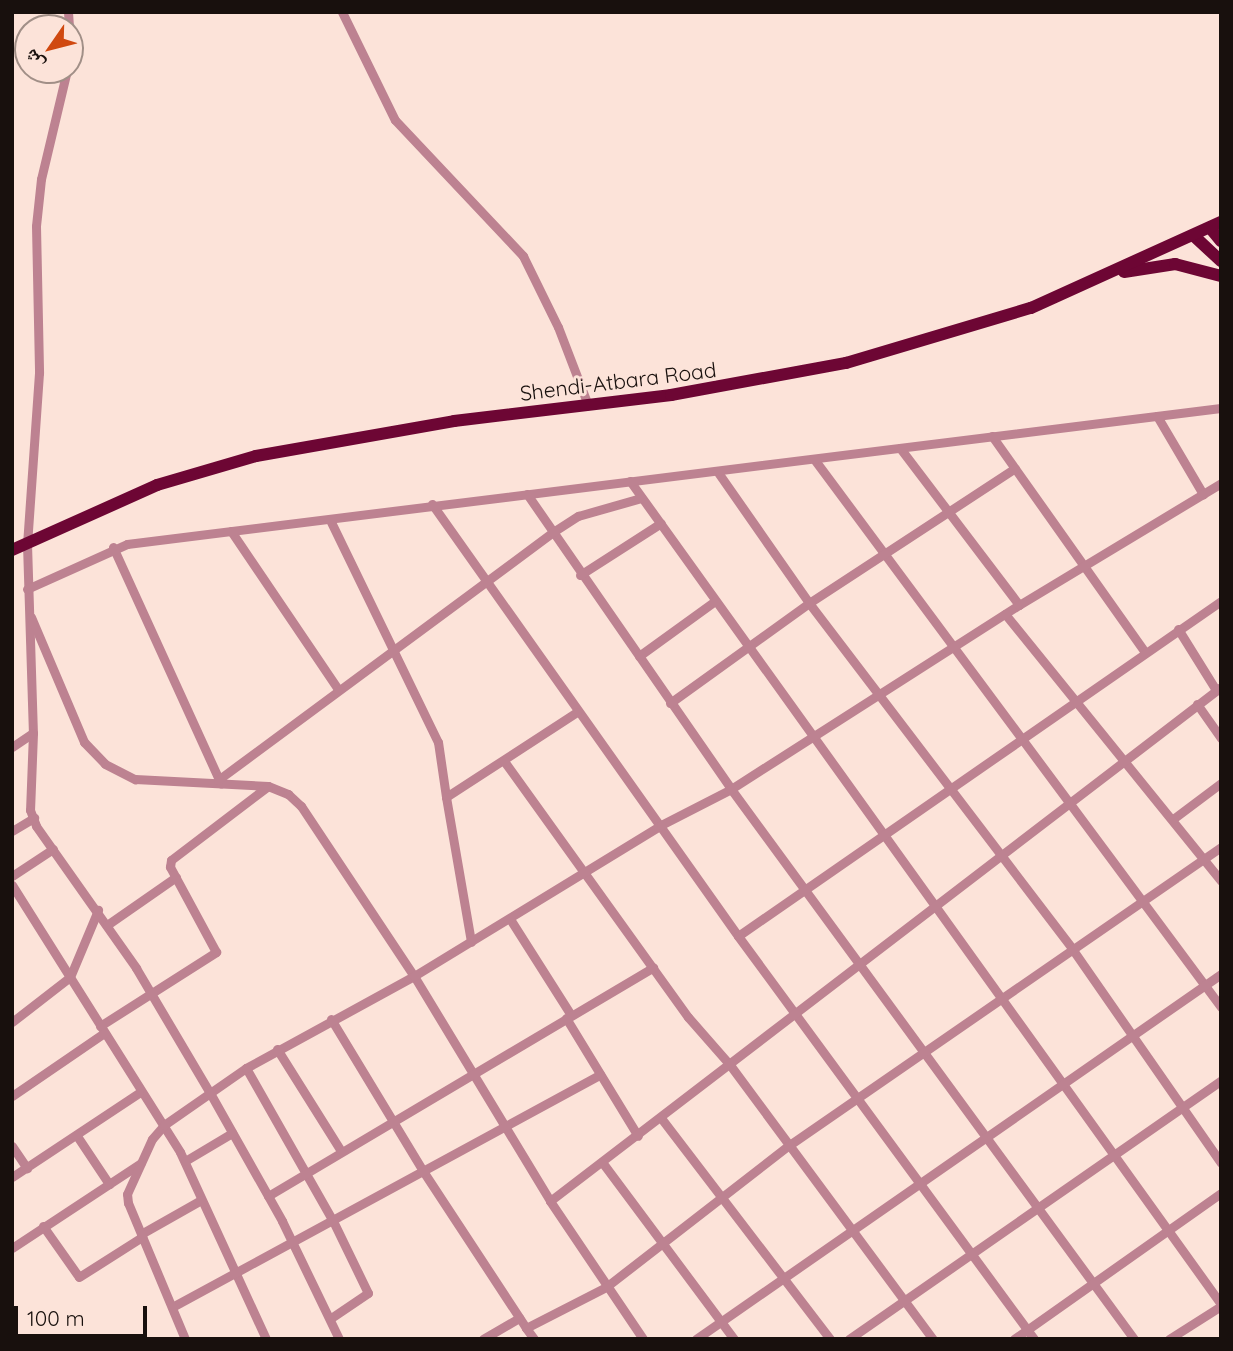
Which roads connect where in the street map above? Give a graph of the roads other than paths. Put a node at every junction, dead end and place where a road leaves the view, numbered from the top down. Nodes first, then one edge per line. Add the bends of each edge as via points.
1 (343, 13) edge
2 (64, 84) edge
3 (1215, 225) edge
4 (1194, 236) junction
5 (1221, 241) edge
6 (1221, 261) edge
7 (1106, 275) junction
8 (1221, 276) edge
9 (588, 405) junction
10 (1221, 408) edge
11 (1157, 416) junction
12 (992, 436) junction
13 (900, 448) junction
14 (814, 458) junction
15 (1015, 468) junction
16 (717, 471) junction
17 (630, 481) junction
18 (1221, 483) edge
19 (527, 494) junction
20 (1203, 494) junction
21 (641, 498) junction
22 (432, 504) junction
23 (947, 512) junction
24 (331, 522) junction
25 (661, 523) junction
26 (231, 531) junction
27 (553, 532) junction
28 (27, 544) junction
29 (113, 547) junction
30 (12, 550) edge
31 (883, 555) junction
32 (1083, 566) junction
33 (580, 575) junction
34 (486, 583) junction
35 (27, 589) junction
36 (715, 601) junction
37 (1221, 601) edge
38 (809, 603) junction
39 (1019, 605) junction
40 (28, 608) junction
41 (1005, 614) junction
42 (1178, 629) junction
43 (748, 647) junction
44 (952, 650) junction
45 (1145, 652) junction
46 (393, 654) junction
47 (639, 656) junction
48 (1219, 688) edge
49 (338, 689) junction
50 (879, 697) junction
51 (1076, 697) junction
52 (670, 703) junction
53 (1197, 704) junction
54 (577, 712) junction
55 (33, 733) junction
56 (812, 738) junction
57 (1019, 738) junction
58 (1221, 738) edge
59 (12, 747) edge
60 (1125, 760) junction
61 (504, 761) junction
62 (220, 782) junction
63 (1221, 783) edge
64 (268, 786) junction
65 (951, 786) junction
66 (731, 789) junction
67 (446, 797) junction
68 (1068, 805) junction
69 (34, 818) junction
70 (1173, 819) junction
71 (661, 825) junction
72 (12, 831) edge
73 (883, 834) junction
74 (1221, 846) edge
75 (53, 849) junction
76 (1002, 856) junction
77 (1202, 859) junction
78 (585, 873) junction
79 (12, 876) edge
80 (176, 877) junction
81 (1221, 881) edge
82 (12, 885) edge
83 (805, 889) junction
84 (1140, 902) junction
85 (935, 907) junction
86 (97, 911) junction
87 (510, 919) junction
88 (107, 925) junction
89 (738, 936) junction
90 (471, 942) junction
91 (1073, 950) junction
92 (860, 964) junction
93 (653, 967) junction
94 (1221, 974) edge
95 (414, 976) junction
96 (70, 977) junction
97 (1204, 986) junction
98 (152, 994) junction
99 (1001, 1000) junction
100 (1221, 1007) edge
101 (796, 1013) junction
102 (568, 1017) junction
103 (331, 1019) junction
104 (12, 1022) edge
105 (102, 1030) junction
106 (1132, 1039) junction
107 (277, 1049) junction
108 (927, 1051) junction
109 (730, 1065) junction
110 (246, 1068) junction
111 (600, 1074) junction
112 (474, 1076) junction
113 (1221, 1080) edge
114 (1063, 1088) junction
115 (139, 1093) junction
116 (210, 1093) junction
117 (12, 1096) edge
118 (857, 1100) junction
119 (1181, 1108) junction
120 (661, 1118) junction
121 (393, 1122) junction
122 (164, 1125) junction
123 (502, 1127) junction
124 (232, 1133) junction
125 (76, 1136) junction
126 (638, 1136) junction
127 (989, 1139) junction
128 (12, 1146) edge
129 (788, 1146) junction
130 (341, 1152) junction
131 (1112, 1158) junction
132 (185, 1161) junction
133 (142, 1162) junction
134 (602, 1162) junction
135 (1221, 1163) edge
136 (27, 1168) junction
137 (423, 1171) junction
138 (304, 1174) junction
139 (12, 1177) edge
140 (109, 1184) junction
141 (920, 1185) junction
142 (1221, 1193) edge
143 (268, 1196) junction
144 (721, 1196) junction
145 (201, 1200) junction
146 (550, 1201) junction
147 (1040, 1208) junction
148 (333, 1222) junction
149 (43, 1226) junction
150 (852, 1232) junction
151 (1165, 1232) junction
152 (141, 1235) junction
153 (662, 1242) junction
154 (293, 1243) junction
155 (12, 1248) edge
156 (972, 1257) junction
157 (237, 1275) junction
158 (783, 1279) junction
159 (1093, 1282) junction
160 (606, 1287) junction
161 (905, 1302) junction
162 (1221, 1305) edge
163 (174, 1306) junction
164 (331, 1318) junction
165 (519, 1318) junction
166 (720, 1320) junction
167 (526, 1328) junction
168 (1027, 1329) junction
169 (185, 1339) edge
170 (266, 1339) edge
171 (339, 1339) edge
172 (483, 1339) edge
173 (534, 1339) edge
174 (643, 1339) edge
175 (696, 1339) edge
176 (734, 1339) edge
177 (830, 1339) edge
178 (849, 1339) edge
179 (933, 1339) edge
180 (1014, 1339) edge
181 (1034, 1339) edge
182 (1135, 1339) edge
183 (1169, 1339) edge

1 - 9 street via 395,120 523,256 558,327
2 - 28 street via 41,179 36,226 39,373
3 - 4 highway, Shendi-Atbara Road
3 - 5 highway
4 - 6 highway
4 - 7 highway, Shendi-Atbara Road
7 - 8 highway via 1175,264
7 - 9 highway, Shendi-Atbara Road via 1031,308 846,363 786,377
9 - 28 highway, Shendi-Atbara Road via 442,423 256,456 157,485
10 - 11 street
11 - 12 street
11 - 20 street
12 - 13 street
12 - 15 street
13 - 14 street
13 - 23 street
14 - 16 street
14 - 31 street
15 - 23 street
15 - 32 street
16 - 17 street
16 - 38 street
17 - 19 street
17 - 21 street
18 - 20 street
19 - 22 street
19 - 27 street
20 - 32 street
21 - 25 street
21 - 27 street via 578,516
22 - 24 street
22 - 34 street
23 - 31 street
23 - 39 street
24 - 26 street
24 - 46 street
25 - 33 street
25 - 36 street
26 - 29 street
26 - 49 street
27 - 33 street
27 - 34 street
28 - 30 highway, Shendi-Atbara Road
28 - 35 street
29 - 35 street
29 - 62 street
31 - 38 street
31 - 44 street
32 - 39 street
32 - 45 street
33 - 47 street
34 - 46 street
34 - 54 street
35 - 40 street
36 - 43 street
36 - 47 street
37 - 42 street
38 - 43 street
38 - 50 street
39 - 41 street
40 - 55 street
40 - 62 street via 84,742 105,764 135,779
41 - 44 street
41 - 51 street
42 - 45 street
42 - 48 street
43 - 52 street
43 - 56 street
44 - 50 street
44 - 57 street
45 - 51 street
46 - 49 street
46 - 67 street via 438,742
47 - 52 street
48 - 53 street
49 - 62 street
50 - 56 street
50 - 65 street
51 - 57 street
51 - 60 street
52 - 66 street
53 - 58 street
53 - 60 street
54 - 61 street
54 - 71 street
55 - 59 street
55 - 69 street via 29,792
56 - 66 street
56 - 73 street
57 - 65 street
57 - 68 street
60 - 68 street
60 - 70 street
61 - 67 street
61 - 78 street
62 - 64 street
63 - 70 street
64 - 80 street via 171,860
64 - 95 street via 288,794 301,806
65 - 73 street
65 - 76 street
66 - 71 street
66 - 83 street
67 - 90 street
68 - 76 street
68 - 84 street
69 - 72 street
69 - 75 street
70 - 77 street
71 - 78 street
71 - 89 street
73 - 83 street
73 - 85 street
74 - 77 street
75 - 79 street
75 - 86 street
76 - 85 street
76 - 91 street
77 - 81 street
77 - 84 street
78 - 87 street
78 - 93 street
80 - 88 street
80 - 98 street via 216,952
82 - 96 street
83 - 89 street
83 - 92 street
84 - 91 street
84 - 97 street
85 - 92 street
85 - 99 street
86 - 88 street
86 - 96 street
87 - 90 street
87 - 102 street
88 - 98 street
89 - 101 street
90 - 95 street
91 - 99 street
91 - 106 street
92 - 101 street
92 - 108 street
93 - 102 street
93 - 109 street
94 - 97 street
95 - 103 street
95 - 112 street
96 - 104 street
96 - 105 street
97 - 100 street
97 - 106 street
98 - 105 street
98 - 116 street
99 - 108 street
99 - 114 street
101 - 109 street
101 - 118 street
102 - 111 street
102 - 112 street
103 - 107 street
103 - 121 street
105 - 115 street
105 - 117 street
106 - 114 street
106 - 119 street
107 - 110 street
107 - 130 street
108 - 118 street
108 - 127 street
109 - 120 street
109 - 129 street
110 - 116 street
110 - 138 street
111 - 123 street
111 - 126 street
112 - 121 street
112 - 123 street
113 - 119 street
114 - 127 street
114 - 131 street
115 - 122 street
115 - 125 street
116 - 122 street
116 - 124 street
118 - 129 street
118 - 141 street
119 - 131 street
119 - 135 street
120 - 126 street
120 - 144 street
121 - 130 street
121 - 137 street
122 - 132 street
122 - 133 street
123 - 137 street
123 - 146 street
124 - 132 street
124 - 143 street
125 - 136 street
125 - 140 street
126 - 134 street
127 - 141 street
127 - 147 street
128 - 136 street
129 - 144 street
129 - 150 street
130 - 138 street
131 - 147 street
131 - 151 street
132 - 145 street
133 - 140 street
133 - 152 street via 127,1195
134 - 146 street
134 - 153 street
136 - 139 street
137 - 148 street
137 - 165 street
138 - 143 street
138 - 148 street
140 - 149 street
141 - 150 street
141 - 156 street
142 - 151 street
143 - 154 street
144 - 153 street
144 - 158 street
145 - 152 street
145 - 157 street
146 - 160 street
147 - 156 street
147 - 159 street
148 - 154 street
148 - 164 street via 368,1293
149 - 152 street via 79,1277
149 - 155 street
150 - 158 street
150 - 161 street
151 - 159 street
151 - 162 street
152 - 163 street
153 - 160 street
153 - 166 street
154 - 157 street
154 - 164 street
156 - 161 street
156 - 168 street
157 - 163 street
157 - 170 street
158 - 166 street
158 - 177 street
159 - 168 street
159 - 182 street
160 - 167 street
160 - 174 street
161 - 178 street
161 - 179 street
162 - 183 street
163 - 169 street
164 - 171 street
165 - 167 street
165 - 172 street
166 - 175 street
166 - 176 street
167 - 173 street
168 - 180 street
168 - 181 street

